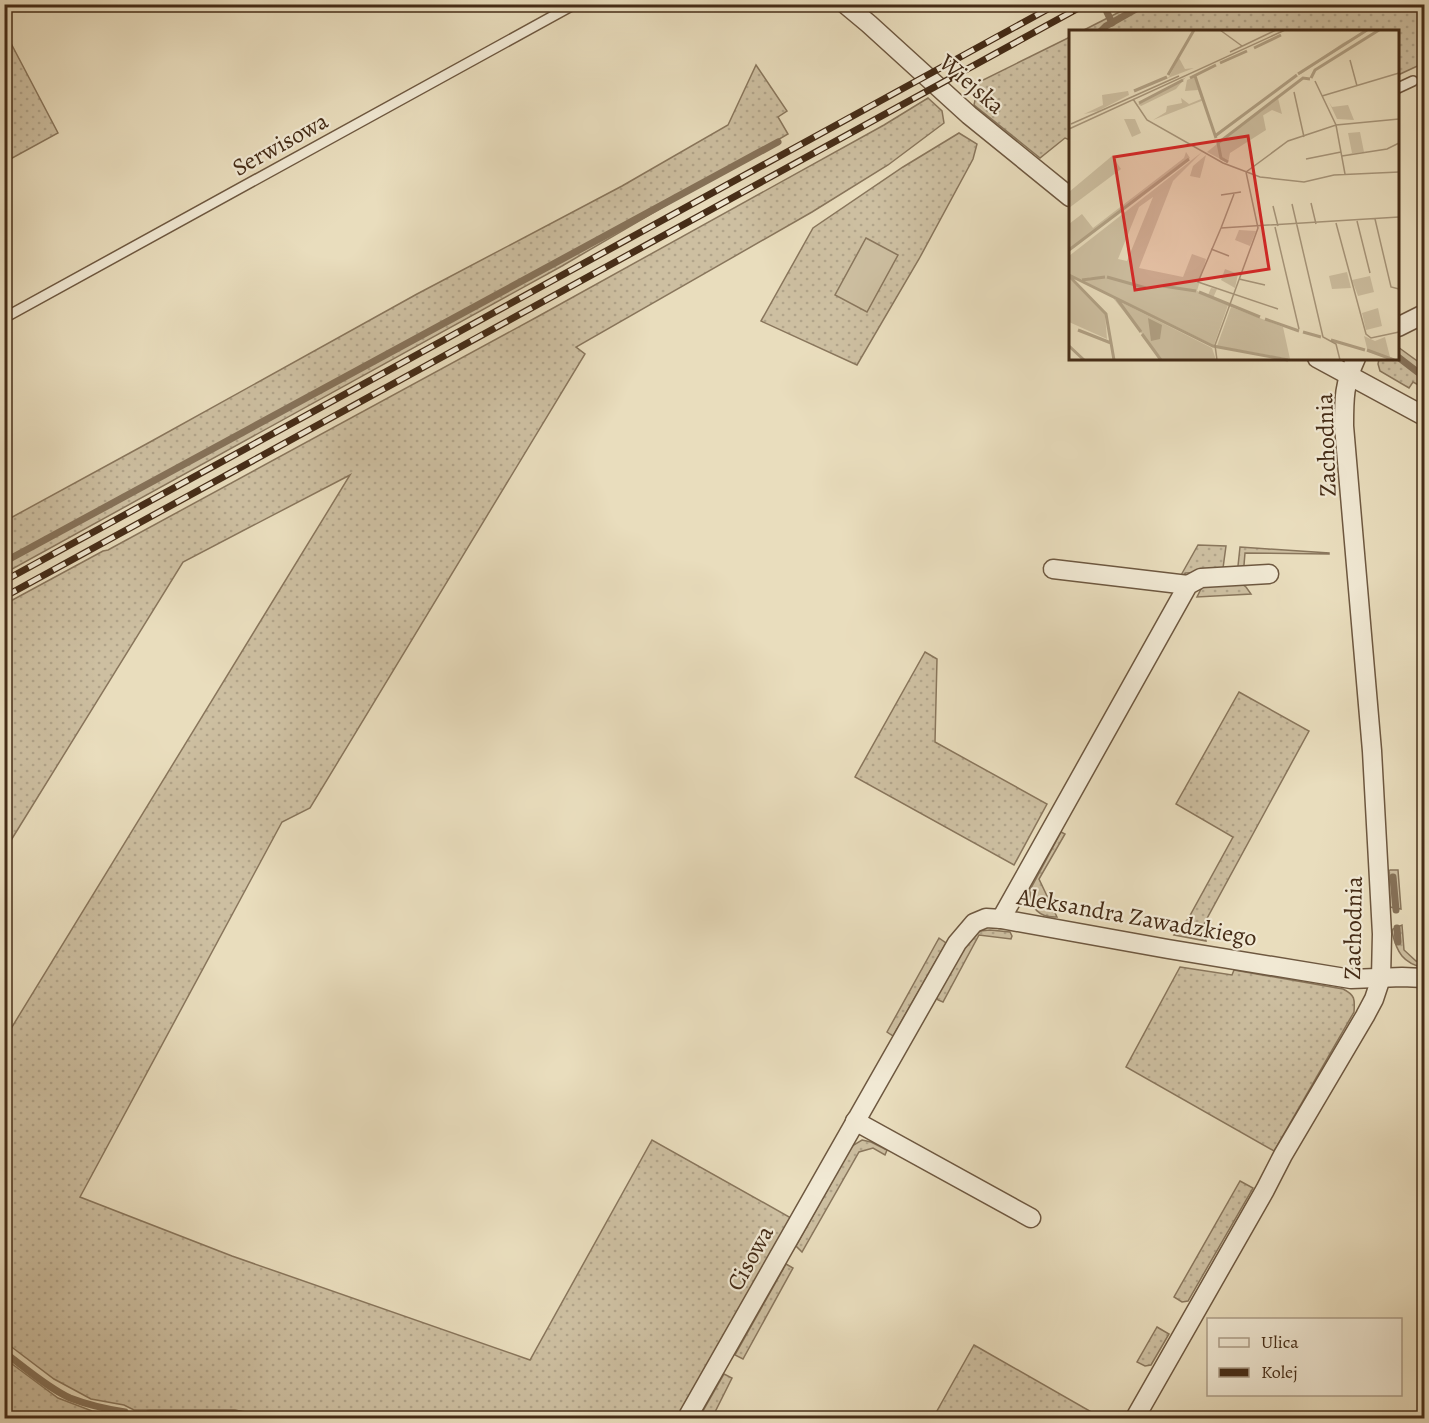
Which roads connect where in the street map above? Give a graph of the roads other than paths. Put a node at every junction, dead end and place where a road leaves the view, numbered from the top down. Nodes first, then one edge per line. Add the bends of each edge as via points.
1 (575, 4) edge
2 (845, 4) edge
3 (1413, 81) dead end
4 (1399, 88) edge
5 (1069, 195) edge
6 (1425, 314) edge
7 (4, 318) edge
8 (1399, 327) edge
9 (1320, 360) edge
10 (1355, 360) edge
11 (1348, 376) junction
12 (1425, 416) edge
13 (1053, 569) dead end
14 (1269, 573) dead end
15 (1188, 585) junction
16 (1001, 919) junction
17 (1381, 978) junction
18 (1425, 978) edge
19 (855, 1121) junction
20 (1031, 1218) dead end
21 (687, 1419) edge
22 (1135, 1419) edge

1 - 7 lane, Serwisowa
2 - 5 street, Wiejska via 969,115
3 - 4 lane
6 - 8 street
9 - 11 street
10 - 11 street, Zachodnia
11 - 12 street
11 - 17 street, Zachodnia via 1344,426 1372,751
13 - 15 street
14 - 15 street via 1200,578
15 - 16 street, Aleksandra Zawadzkiego
16 - 17 street, Aleksandra Zawadzkiego via 1351,979
16 - 19 street, Cisowa via 986,918 974,923 957,943
17 - 18 street, Aleksandra Zawadzkiego
17 - 22 street, Zachodnia via 1365,1016
19 - 20 street
19 - 21 street, Cisowa

